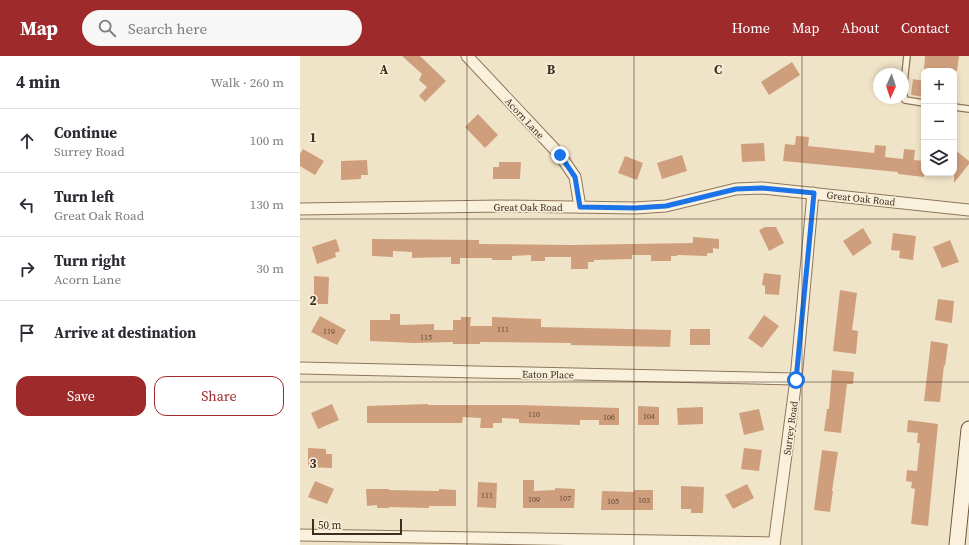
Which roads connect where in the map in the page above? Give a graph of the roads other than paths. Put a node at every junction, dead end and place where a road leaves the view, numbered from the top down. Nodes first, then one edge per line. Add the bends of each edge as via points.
1 (467, 56) edge
2 (907, 56) edge
3 (921, 103) edge
4 (957, 107) edge
5 (969, 109) edge
6 (814, 193) junction
7 (580, 207) junction
8 (300, 209) edge
9 (969, 210) edge
10 (300, 368) edge
11 (796, 380) junction
12 (969, 430) edge
13 (300, 535) edge
14 (774, 544) edge
15 (956, 545) edge

1 - 7 street, Acorn Lane via 560,155 575,177
2 - 3 lane via 905,100
4 - 5 lane
6 - 7 street, Great Oak Road via 762,188 736,189 666,206
6 - 9 street, Great Oak Road
6 - 11 street, Surrey Road
7 - 8 street, Great Oak Road
10 - 11 street, Eaton Place
11 - 14 street, Surrey Road
12 - 15 main road
13 - 14 street

